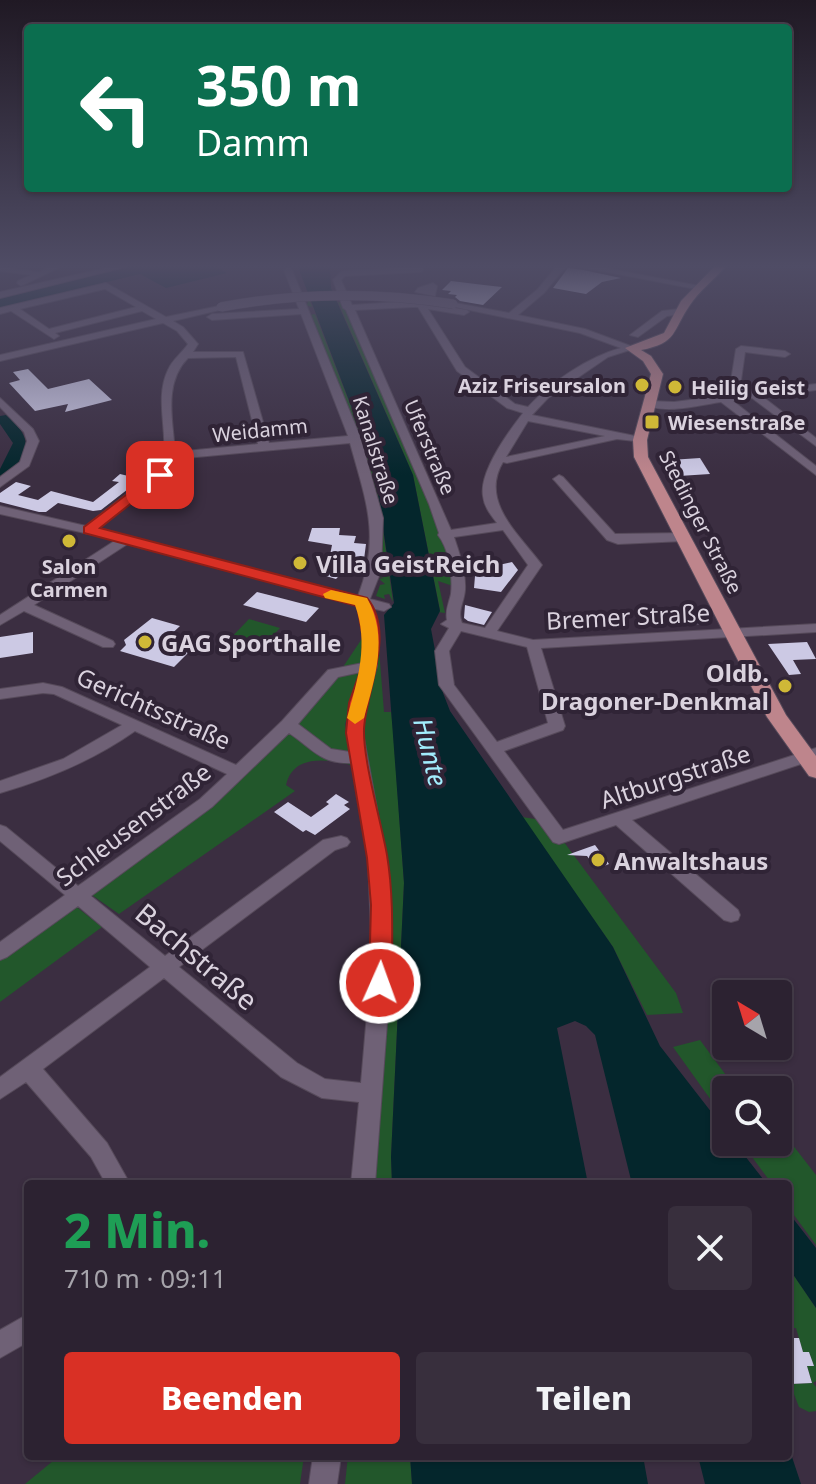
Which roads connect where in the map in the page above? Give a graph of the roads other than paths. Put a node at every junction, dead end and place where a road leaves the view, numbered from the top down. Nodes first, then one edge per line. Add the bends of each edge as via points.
1 (92, 336) edge
2 (186, 336) edge
3 (314, 336) edge
4 (360, 336) edge
5 (441, 336) edge
6 (607, 336) edge
7 (638, 336) edge
8 (667, 336) edge
9 (633, 341) junction
10 (785, 354) dead end
11 (185, 355) junction
12 (4, 356) edge
13 (816, 387) edge
14 (754, 395) junction
15 (724, 399) junction
16 (650, 404) junction
17 (3, 407) edge
18 (527, 414) junction
19 (617, 437) junction
20 (355, 439) junction
21 (640, 440) junction
22 (816, 443) edge
23 (265, 448) junction
24 (169, 456) junction
25 (507, 460) dead end
26 (816, 472) edge
27 (559, 479) dead end
28 (0, 484) edge
29 (0, 510) edge
30 (506, 526) junction
31 (89, 530) junction
32 (444, 535) junction
33 (684, 537) junction
34 (127, 539) junction
35 (362, 602) junction
36 (24, 606) junction
37 (384, 607) dead end
38 (0, 621) edge
39 (451, 625) junction
40 (816, 628) edge
41 (732, 632) junction
42 (488, 634) junction
43 (108, 644) dead end
44 (533, 644) junction
45 (370, 666) junction
46 (0, 694) edge
47 (133, 725) junction
48 (288, 725) junction
49 (492, 749) junction
50 (358, 757) junction
51 (812, 761) edge
52 (240, 773) junction
53 (0, 787) edge
54 (620, 819) junction
55 (0, 831) edge
56 (559, 838) joint
57 (341, 842) dead end
58 (78, 896) junction
59 (731, 915) dead end
60 (0, 952) edge
61 (165, 967) junction
62 (28, 1068) junction
63 (0, 1089) edge
64 (372, 1094) junction
65 (116, 1180) edge
66 (363, 1180) edge
67 (24, 1330) edge
68 (0, 1345) edge
69 (326, 1460) edge
70 (323, 1484) edge

1 - 12 street
2 - 11 street via 192,347
3 - 20 street, Kanalstraße
4 - 32 street, Uferstraße
5 - 18 street via 461,369
6 - 9 street
7 - 9 street
8 - 9 main road via 653,344
9 - 16 main road, Stedinger Straße via 656,371
9 - 18 street via 544,396
10 - 14 street via 741,349 736,381
11 - 23 street via 240,354
11 - 24 street via 175,365 167,400
13 - 14 street
14 - 15 street
14 - 22 street
15 - 16 street
15 - 26 street
16 - 21 main road, Stedinger Straße
17 - 28 street via 32,436 21,469
18 - 19 street
18 - 30 street via 488,481 493,509
19 - 21 street
19 - 25 street
20 - 23 street, Weidamm
20 - 35 street, Kanalstraße via 377,518 374,571
21 - 33 main road, Stedinger Straße via 641,457
23 - 24 street, Weidamm
24 - 31 street via 160,475
27 - 33 street via 611,537
29 - 31 street
30 - 32 street
30 - 42 street via 535,565
31 - 34 street
32 - 39 street, Uferstraße via 456,561 459,587
33 - 41 main road, Stedinger Straße
34 - 35 street
34 - 36 street
35 - 37 street
35 - 45 street via 370,625
36 - 38 street
36 - 43 street
39 - 42 street, Bremer Straße
39 - 49 street, Uferstraße via 442,651 447,685
40 - 41 street, Bremer Straße
41 - 44 street, Bremer Straße
41 - 51 main road, Stedinger Straße via 777,717
42 - 44 street, Bremer Straße
44 - 49 street via 557,726
45 - 48 street, Schleusenstraße via 333,673
45 - 50 street via 356,712
46 - 47 street, Gerichtsstraße via 52,689
47 - 52 street, Gerichtsstraße
47 - 53 street via 78,760
48 - 50 street via 332,758
48 - 52 street, Schleusenstraße
49 - 56 street, Uferstraße
50 - 64 street via 381,905
51 - 54 street, Altburgstraße
52 - 58 street, Schleusenstraße
54 - 56 street, Altburgstraße
54 - 59 street
55 - 58 street, Bachstraße
57 - 61 street via 329,845
58 - 60 street, Schleusenstraße
58 - 61 street, Bachstraße
61 - 62 street
61 - 64 street, Bachstraße via 308,1083 336,1092
62 - 63 street
62 - 65 street via 99,1150
64 - 66 street
67 - 68 street
69 - 70 street

